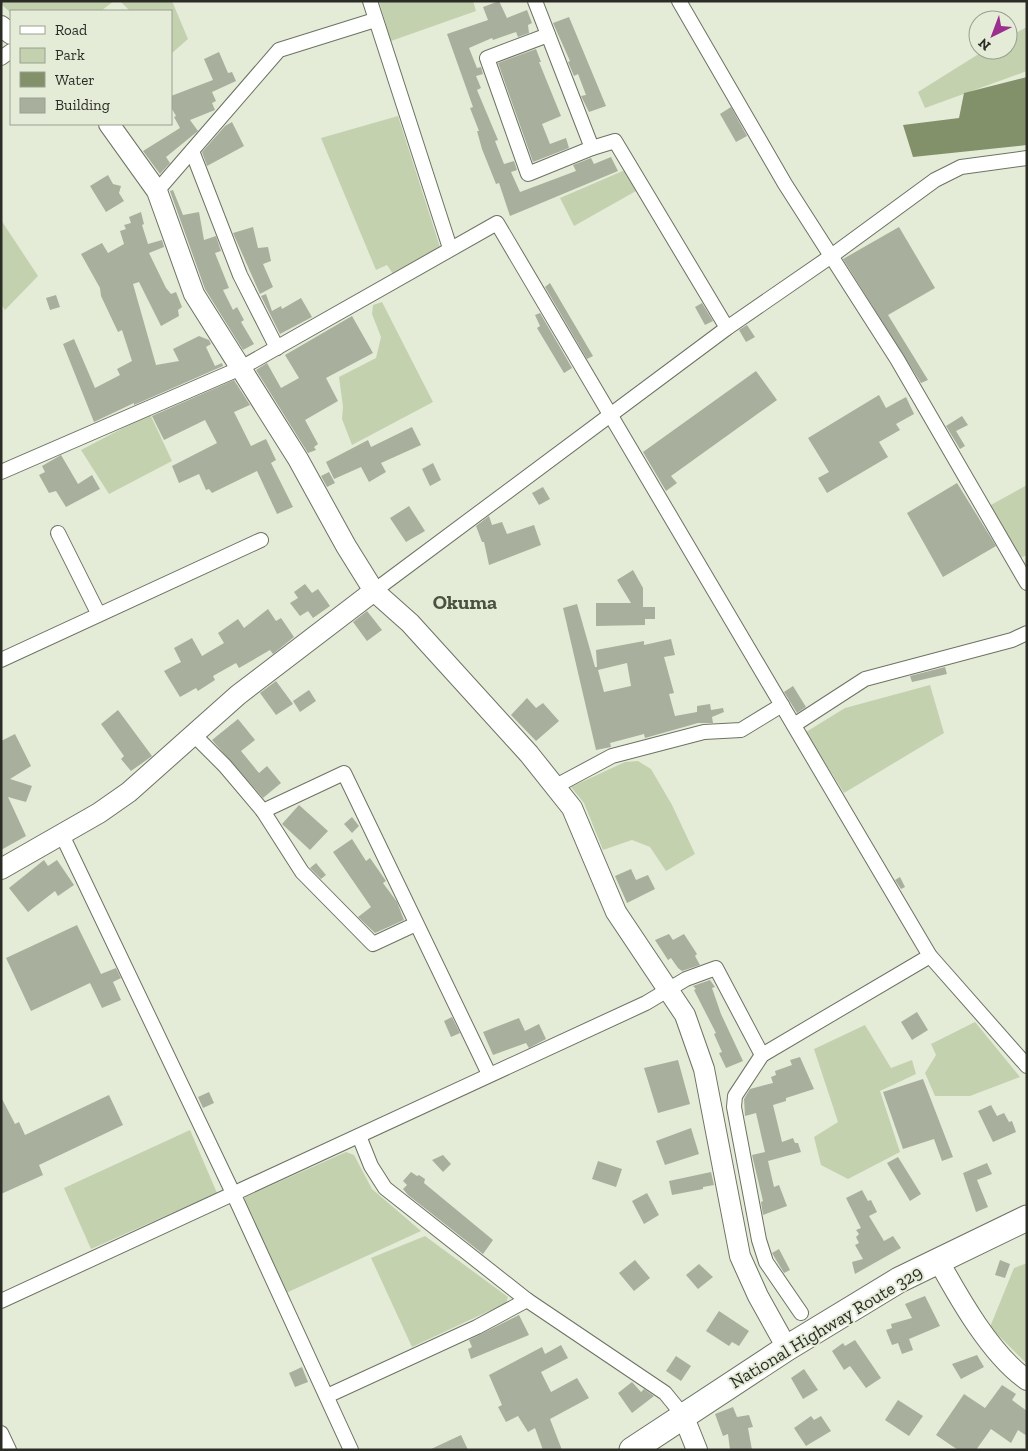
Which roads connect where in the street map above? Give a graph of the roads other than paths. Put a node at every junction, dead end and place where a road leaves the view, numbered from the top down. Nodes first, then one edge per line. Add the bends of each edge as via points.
1 (370, 1) edge
2 (535, 1) edge
3 (679, 1) edge
4 (376, 20) junction
5 (548, 35) junction
6 (110, 125) edge
7 (592, 148) junction
8 (192, 151) junction
9 (1027, 158) edge
10 (157, 191) junction
11 (450, 248) junction
12 (830, 257) junction
13 (727, 328) junction
14 (277, 348) junction
15 (241, 368) junction
16 (610, 414) junction
17 (1, 472) edge
18 (58, 533) dead end
19 (261, 540) dead end
20 (1027, 583) edge
21 (374, 591) junction
22 (98, 613) junction
23 (1027, 633) edge
24 (1, 660) edge
25 (782, 705) junction
26 (794, 725) junction
27 (193, 734) junction
28 (556, 786) junction
29 (263, 811) junction
30 (62, 834) junction
31 (1, 869) edge
32 (416, 924) junction
33 (930, 956) junction
34 (666, 990) junction
35 (762, 1055) junction
36 (1027, 1066) edge
37 (489, 1074) junction
38 (359, 1136) junction
39 (233, 1192) junction
40 (1027, 1218) edge
41 (938, 1260) junction
42 (766, 1262) junction
43 (747, 1271) junction
44 (527, 1300) junction
45 (1, 1301) edge
46 (801, 1313) dead end
47 (787, 1348) junction
48 (1027, 1380) edge
49 (327, 1396) junction
50 (683, 1415) junction
51 (1, 1433) edge
52 (9, 1450) edge
53 (351, 1450) edge
54 (632, 1450) edge
55 (697, 1450) edge

1 - 4 street
2 - 5 street
3 - 12 street
4 - 8 street via 279,50
4 - 11 street
5 - 7 street
5 - 7 street via 487,58 528,174
6 - 10 street
7 - 13 street via 615,140
8 - 10 street
8 - 14 street via 240,274
9 - 12 street via 970,166 944,175
10 - 15 street via 194,294
11 - 14 street
11 - 16 street via 497,223
12 - 13 street
12 - 20 street via 897,359
13 - 16 street
14 - 15 street
15 - 17 street
15 - 21 street
16 - 21 street
16 - 25 street
18 - 22 street
19 - 22 street
21 - 27 street via 238,695
21 - 28 street via 410,623
22 - 24 street
23 - 26 street via 1012,640 865,679
25 - 26 street
25 - 28 street via 741,730 704,732 612,756
26 - 33 street
27 - 29 street
27 - 30 street via 129,792
28 - 34 street via 572,808 616,912
29 - 32 street via 302,872 373,944
29 - 32 street via 344,773
30 - 31 street
30 - 39 street
32 - 37 street
33 - 35 street
33 - 36 street
34 - 35 street via 716,968
34 - 37 street via 646,1003
34 - 43 street via 685,1015 704,1069 740,1256
35 - 42 street via 735,1096 734,1107
37 - 38 street
38 - 39 street
38 - 44 street via 371,1166 385,1188
39 - 45 street
39 - 49 street
40 - 41 highway, National Highway Route 329
41 - 47 highway, National Highway Route 329 via 909,1274
41 - 48 street via 994,1346
42 - 43 street
42 - 46 street
43 - 47 street
44 - 49 street
44 - 50 street via 665,1394
47 - 50 highway, National Highway Route 329
49 - 53 street
50 - 54 highway, National Highway Route 329
50 - 55 street
51 - 52 street

